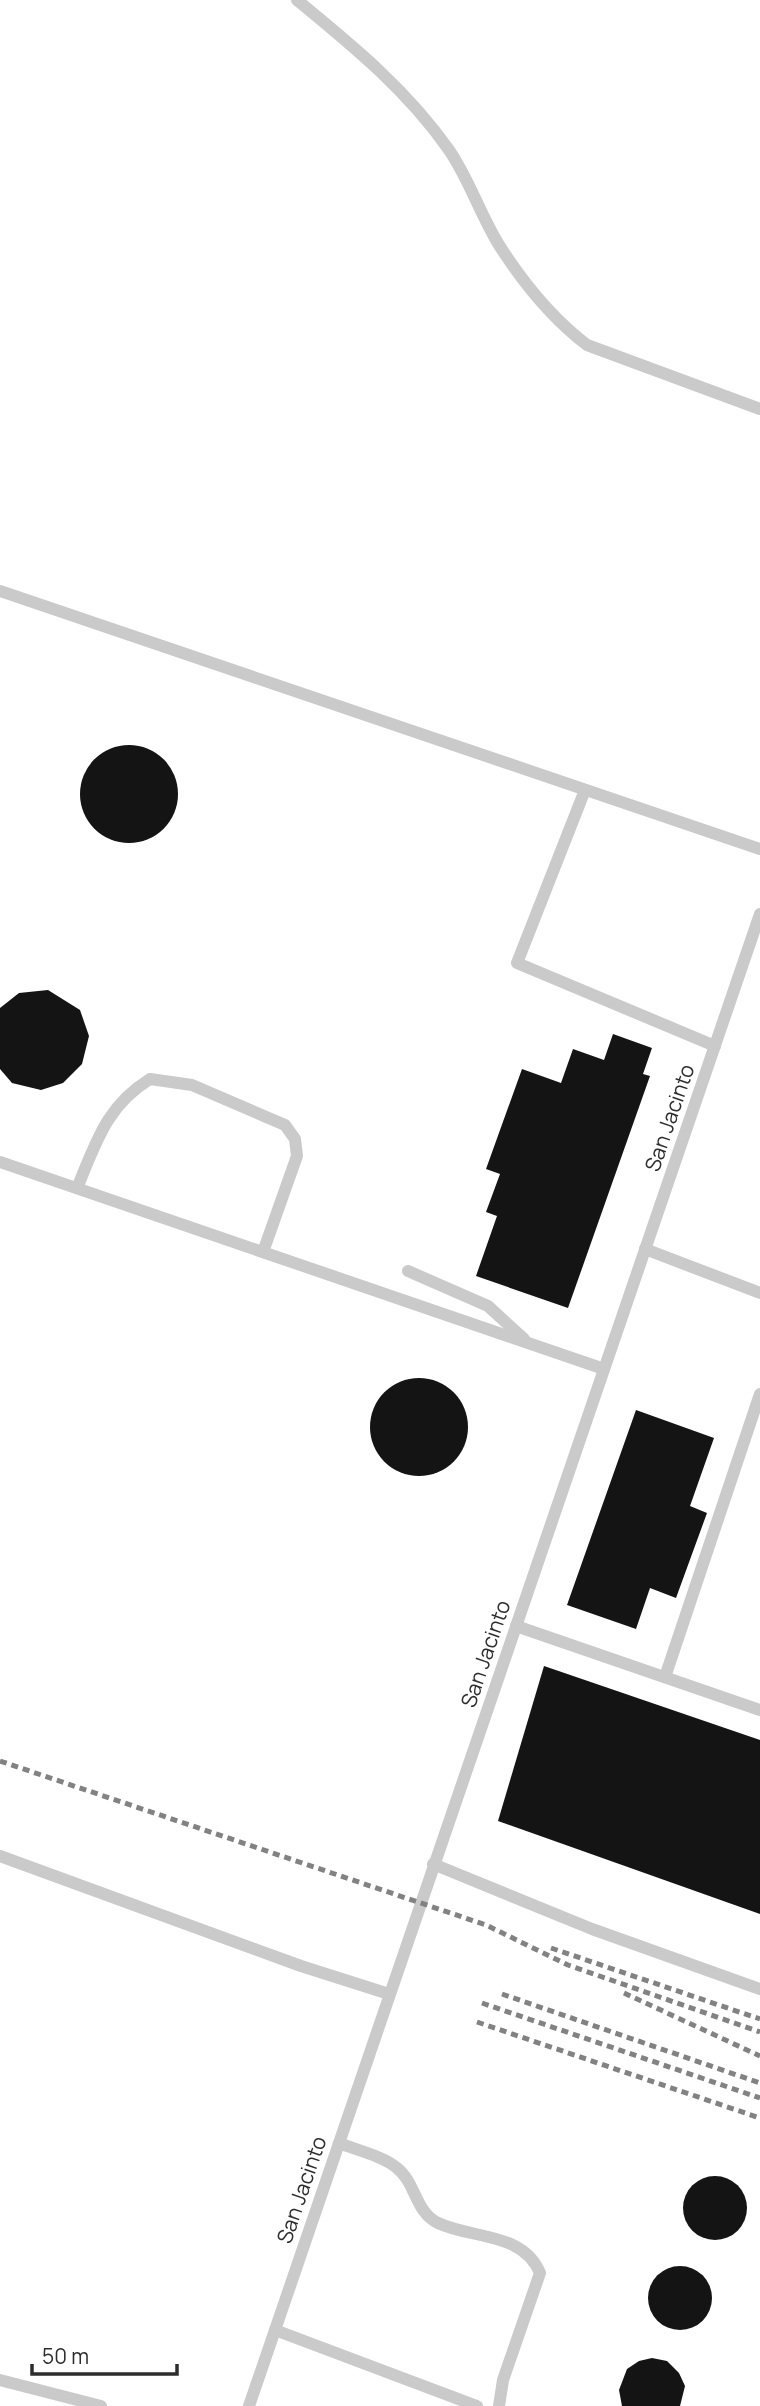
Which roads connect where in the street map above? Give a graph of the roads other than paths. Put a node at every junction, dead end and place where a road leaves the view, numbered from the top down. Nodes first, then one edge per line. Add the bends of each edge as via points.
1 (297, 0) edge
2 (760, 409) edge
3 (0, 591) edge
4 (585, 790) junction
5 (760, 849) edge
6 (760, 914) edge
7 (715, 1046) junction
8 (0, 1162) edge
9 (77, 1188) junction
10 (645, 1249) junction
11 (263, 1252) junction
12 (408, 1271) dead end
13 (760, 1293) edge
14 (530, 1344) junction
15 (604, 1369) junction
16 (760, 1394) edge
17 (516, 1626) junction
18 (665, 1677) junction
19 (760, 1710) edge
20 (0, 1856) edge
21 (433, 1864) junction
22 (760, 1989) edge
23 (389, 1994) junction
24 (338, 2143) junction
25 (275, 2330) junction
26 (0, 2380) edge
27 (101, 2406) edge
28 (249, 2406) edge
29 (477, 2406) edge
30 (499, 2406) edge

1 - 2 lane via 418,107 451,153 500,245 563,327 587,345
3 - 4 lane
4 - 5 lane
4 - 7 lane via 517,962
6 - 7 lane, San Jacinto
7 - 10 lane, San Jacinto
8 - 9 lane
9 - 11 lane
9 - 11 lane via 104,1125 120,1101 150,1079 192,1085 285,1125 295,1139 297,1156
10 - 13 lane
10 - 15 lane, San Jacinto
11 - 14 lane
12 - 14 lane via 488,1306
14 - 15 lane
15 - 17 lane, San Jacinto
16 - 18 lane
17 - 18 lane
17 - 21 lane, San Jacinto
18 - 19 lane
20 - 23 lane
21 - 22 lane via 592,1929
21 - 23 lane, San Jacinto
23 - 24 lane, San Jacinto
24 - 25 lane, San Jacinto
24 - 30 lane via 396,2166 421,2209 438,2223 510,2243 537,2266 540,2273 503,2381
25 - 28 lane, San Jacinto
25 - 29 lane
26 - 27 lane

